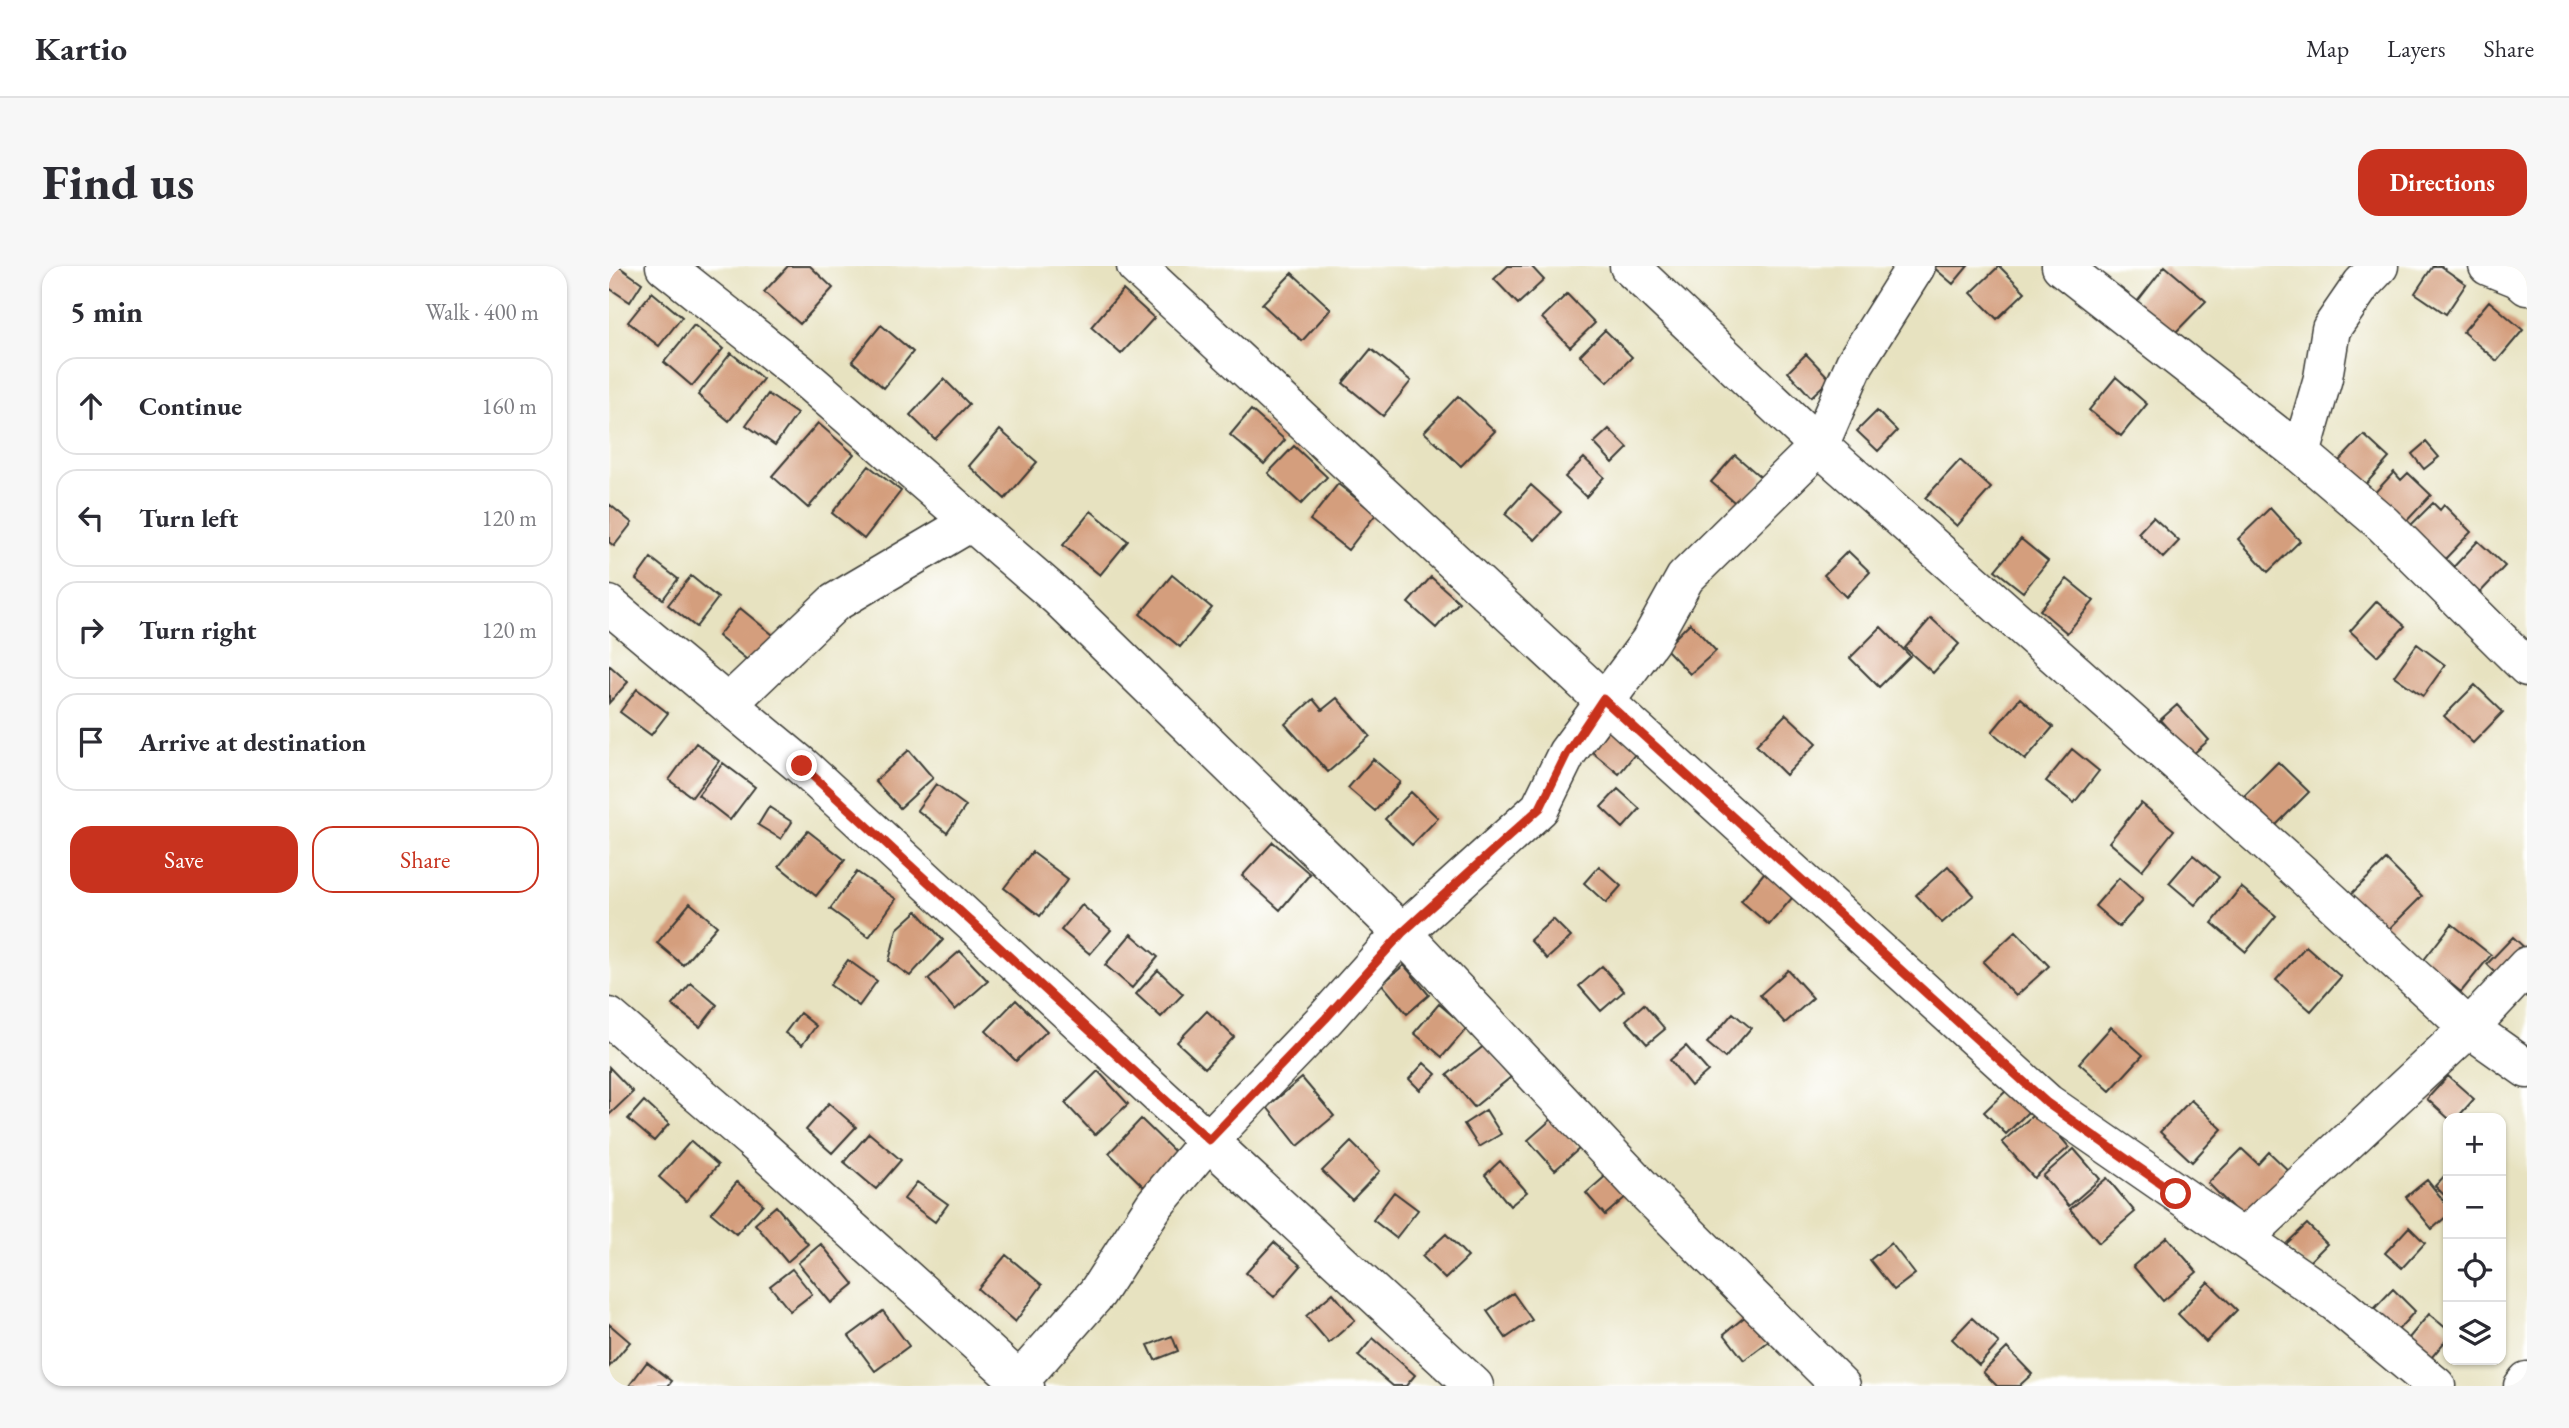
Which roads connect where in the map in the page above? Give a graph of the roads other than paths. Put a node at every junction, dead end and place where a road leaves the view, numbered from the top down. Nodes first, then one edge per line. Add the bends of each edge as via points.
1 (665, 266) edge
2 (1136, 266) edge
3 (1629, 266) edge
4 (1916, 266) edge
5 (2061, 266) edge
6 (2379, 266) edge
7 (2488, 266) edge
8 (2527, 286) edge
9 (1819, 446) junction
10 (2301, 454) junction
11 (971, 522) junction
12 (609, 606) edge
13 (2527, 667) edge
14 (1603, 699) junction
15 (728, 704) junction
16 (1402, 933) junction
17 (2527, 966) edge
18 (609, 1017) edge
19 (2469, 1028) junction
20 (2527, 1069) edge
21 (1209, 1140) junction
22 (2244, 1238) junction
23 (2527, 1381) edge
24 (1020, 1384) edge
25 (1474, 1386) edge
26 (1841, 1386) edge
27 (2436, 1386) edge
28 (2523, 1386) edge

1 - 11 street via 797,371
2 - 14 street
3 - 9 street
4 - 9 street via 1855,363
5 - 10 street
6 - 10 street via 2332,329
7 - 8 street
9 - 14 street via 1685,578 1650,641
9 - 19 street
10 - 13 street via 2383,524
11 - 15 street via 834,603
11 - 16 street via 1059,597
12 - 15 street
14 - 16 street via 1567,753 1540,808
14 - 22 street via 2047,1103
15 - 21 street via 802,766
16 - 21 street
16 - 26 street via 1648,1194
17 - 19 street
18 - 24 street via 751,1139
19 - 20 street
19 - 22 street
21 - 24 street via 1155,1204 1097,1293
21 - 25 street
22 - 27 street via 2335,1302
23 - 28 street

